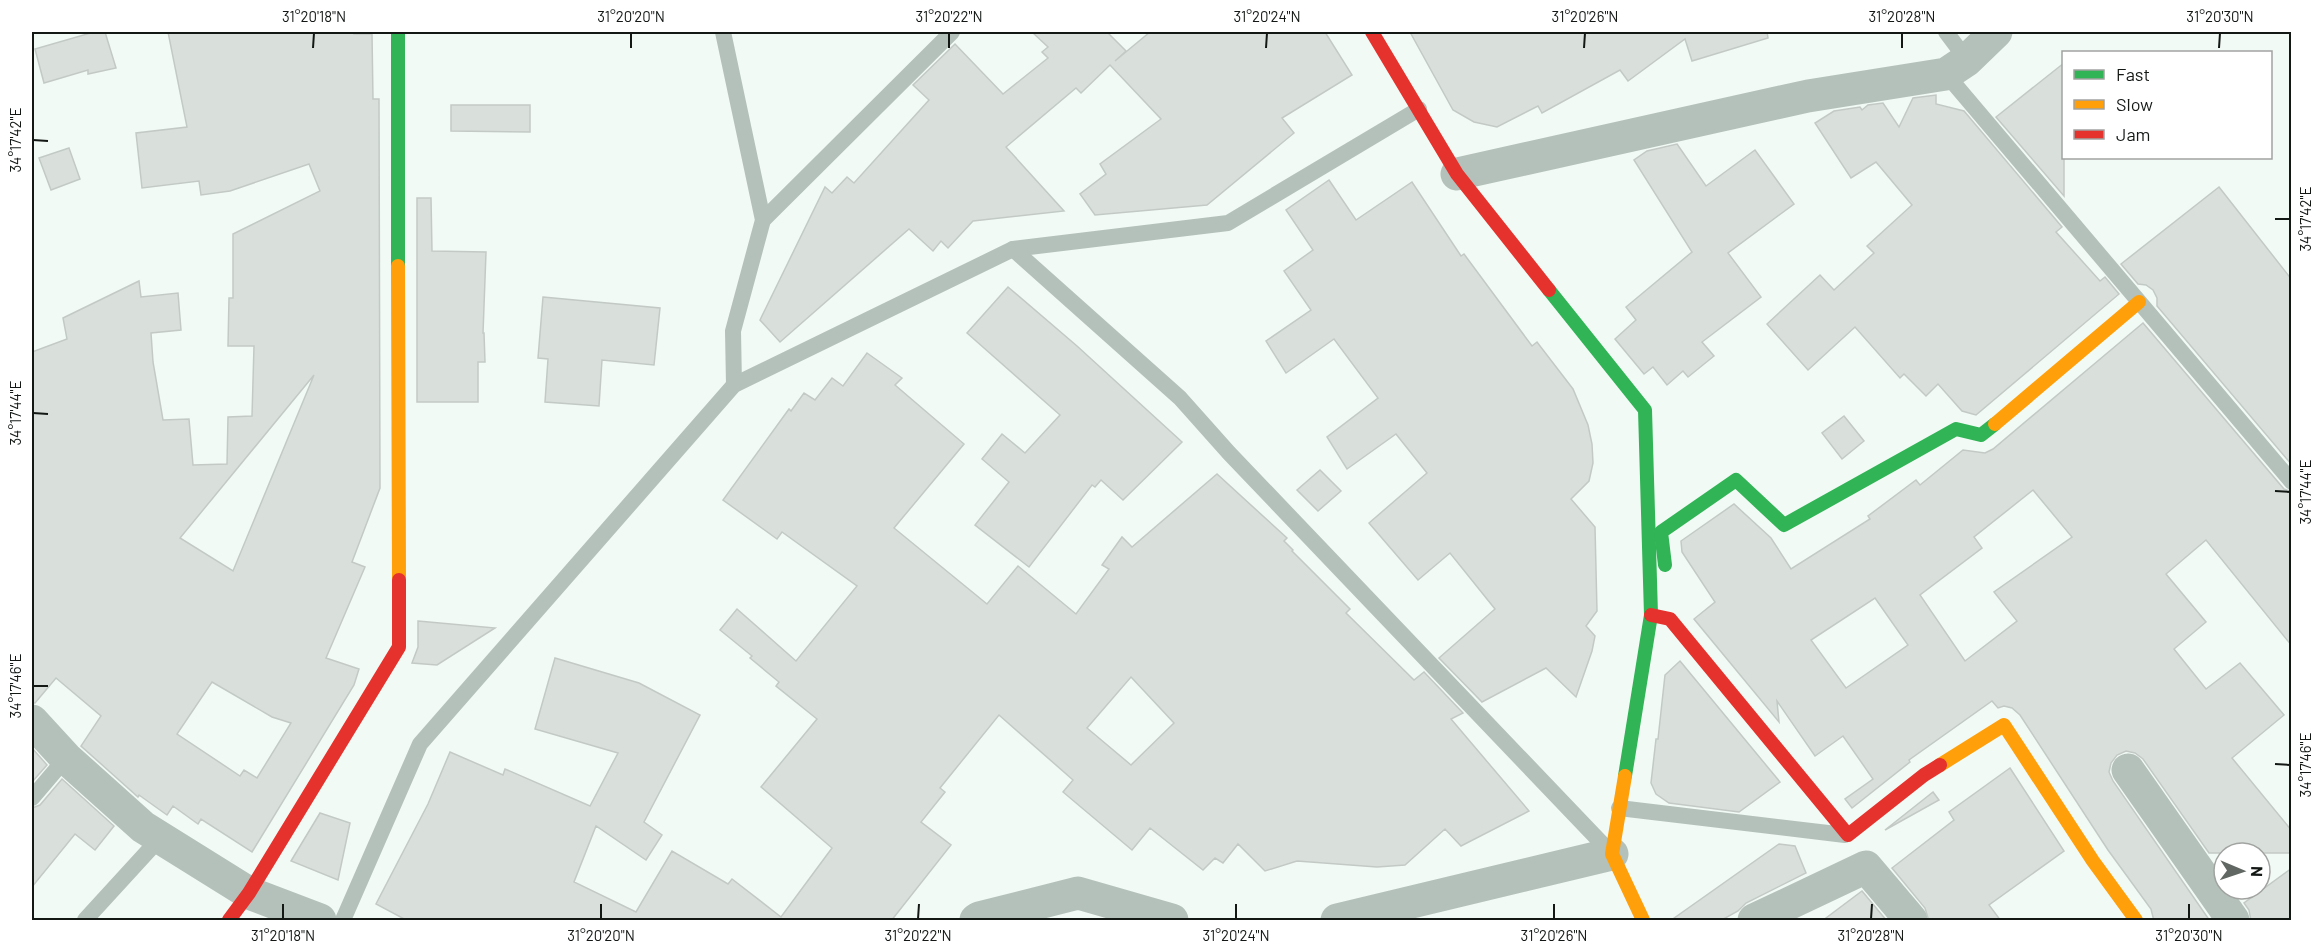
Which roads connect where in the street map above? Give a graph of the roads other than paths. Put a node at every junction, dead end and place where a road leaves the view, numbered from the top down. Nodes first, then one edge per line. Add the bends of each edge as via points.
1 (398, 32) edge
2 (723, 32) edge
3 (952, 32) edge
4 (1372, 32) edge
5 (1946, 32) edge
6 (1996, 32) edge
7 (1956, 67) junction
8 (1419, 109) junction
9 (1457, 174) junction
10 (763, 220) junction
11 (1013, 249) junction
12 (2139, 302) junction
13 (734, 385) junction
14 (2292, 482) edge
15 (1666, 575) dead end
16 (1651, 615) junction
17 (32, 721) edge
18 (66, 758) junction
19 (2128, 770) dead end
20 (32, 798) edge
21 (1619, 808) junction
22 (1848, 836) junction
23 (161, 837) junction
24 (1612, 854) junction
25 (249, 893) junction
26 (85, 921) edge
27 (230, 921) edge
28 (320, 921) edge
29 (343, 921) edge
30 (976, 921) edge
31 (1172, 921) edge
32 (1337, 921) edge
33 (1643, 921) edge
34 (1754, 921) edge
35 (1911, 921) edge
36 (2136, 921) edge
37 (2233, 921) edge

1 - 25 street via 399,647
2 - 10 lane
3 - 10 lane
4 - 8 street
5 - 7 lane
6 - 7 street
7 - 9 street
7 - 12 lane
8 - 9 street
8 - 11 lane via 1228,223
9 - 16 street via 1645,410
10 - 13 lane via 733,331
11 - 13 lane
11 - 24 lane via 1180,398
12 - 14 lane
12 - 15 street via 1981,435 1956,429 1784,525 1736,480 1661,532
13 - 29 lane via 420,744
16 - 21 street
16 - 22 street via 1670,613
17 - 18 street
18 - 20 lane
18 - 23 street via 143,826
19 - 37 street
21 - 22 lane
21 - 24 street
22 - 36 street via 1924,775 2004,725
23 - 25 street
23 - 26 lane
24 - 32 street
24 - 33 street
25 - 27 street
25 - 28 street
30 - 31 street via 1078,893
34 - 35 street via 1866,867

